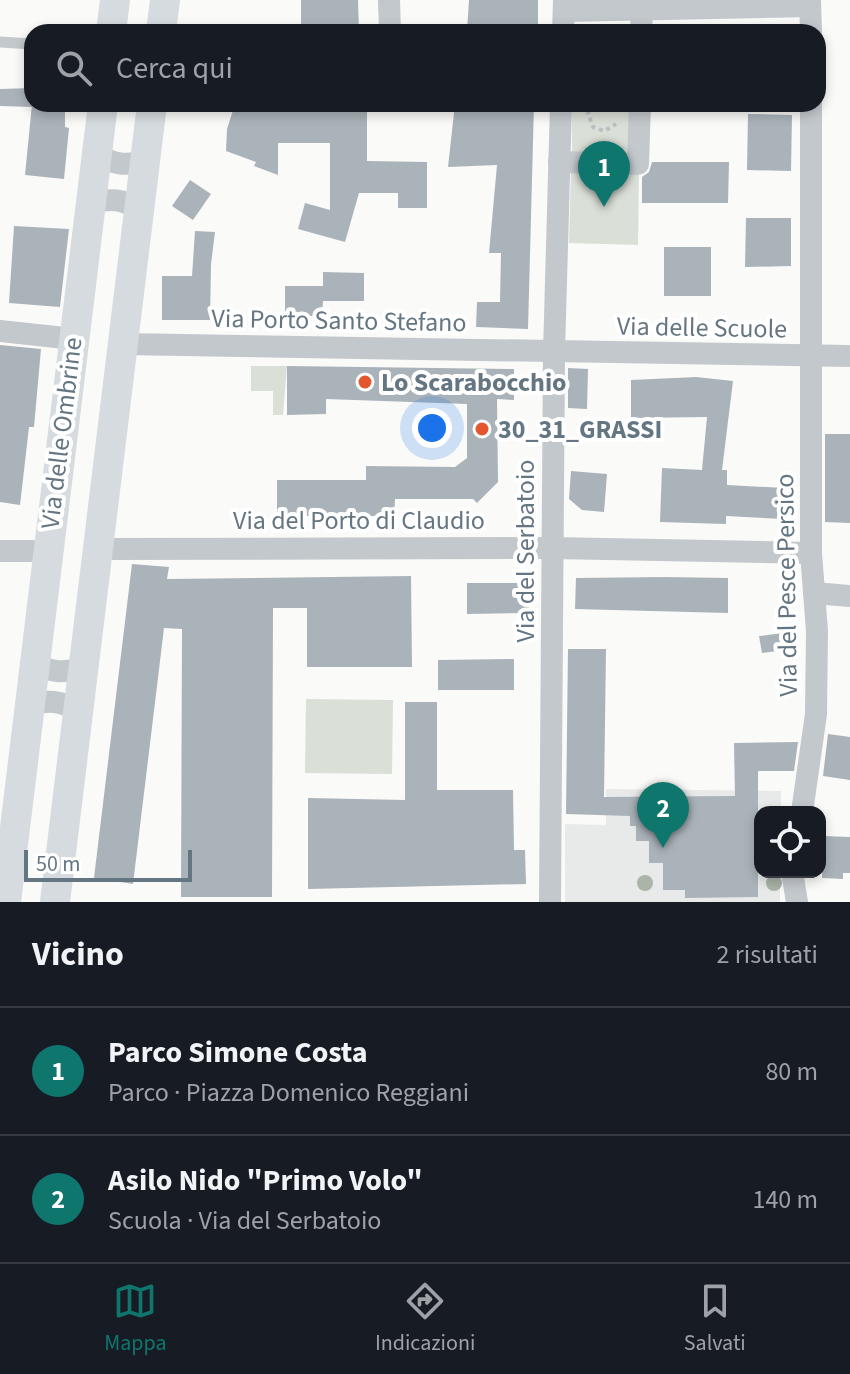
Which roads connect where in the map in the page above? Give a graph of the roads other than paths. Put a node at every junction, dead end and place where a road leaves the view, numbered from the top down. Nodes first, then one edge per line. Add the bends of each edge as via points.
1 (115, 0) edge
2 (165, 0) edge
3 (389, 0) edge
4 (810, 3) edge
5 (651, 13) edge
6 (564, 14) edge
7 (112, 24) edge
8 (162, 24) edge
9 (390, 24) edge
10 (811, 24) edge
11 (0, 42) edge
12 (24, 44) edge
13 (102, 112) edge
14 (151, 112) edge
15 (561, 112) edge
16 (640, 112) edge
17 (811, 112) edge
18 (97, 154) junction
19 (146, 161) junction
20 (559, 162) junction
21 (91, 202) junction
22 (139, 210) junction
23 (0, 331) edge
24 (74, 339) junction
25 (122, 344) junction
26 (554, 353) junction
27 (814, 356) junction
28 (850, 356) edge
29 (553, 548) junction
30 (98, 549) junction
31 (0, 551) edge
32 (46, 551) junction
33 (811, 553) junction
34 (814, 593) junction
35 (850, 596) edge
36 (34, 663) junction
37 (83, 668) junction
38 (29, 705) junction
39 (78, 711) junction
40 (803, 806) edge
41 (793, 878) edge
42 (6, 902) edge
43 (55, 902) edge
44 (550, 902) edge
45 (797, 902) edge

1 - 7 street
2 - 8 street
3 - 9 street
4 - 5 street
4 - 10 street
5 - 6 street
11 - 12 lane
13 - 18 street, Via delle Ombrine
14 - 19 street, Via delle Ombrine
15 - 20 street, Via del Serbatoio
16 - 20 street via 638,164
17 - 27 street, Via del Pesce Persico
18 - 19 street via 129,165
18 - 21 street, Via delle Ombrine
19 - 22 street, Via delle Ombrine
20 - 26 street, Via del Serbatoio
21 - 22 street via 112,198
21 - 24 street, Via delle Ombrine
22 - 25 street, Via delle Ombrine
23 - 24 street
24 - 32 street, Via delle Ombrine
25 - 26 street, Via Porto Santo Stefano
25 - 30 street, Via delle Ombrine
26 - 27 street, Via delle Scuole
26 - 29 street, Via del Serbatoio
27 - 28 street, Via delle Scuole
27 - 33 street, Via del Pesce Persico
29 - 30 street, Via del Porto di Claudio
29 - 33 street, Via del Porto di Claudio
29 - 44 street, Via del Serbatoio
30 - 37 street, Via delle Ombrine
31 - 32 street
32 - 36 street, Via delle Ombrine
33 - 34 street, Via del Pesce Persico
34 - 35 street
34 - 40 street, Via del Pesce Persico via 816,714
36 - 37 street via 63,673
36 - 38 street, Via delle Ombrine
37 - 39 street, Via delle Ombrine
38 - 39 street via 49,700
38 - 42 street, Via delle Ombrine
39 - 43 street, Via delle Ombrine
41 - 45 street

